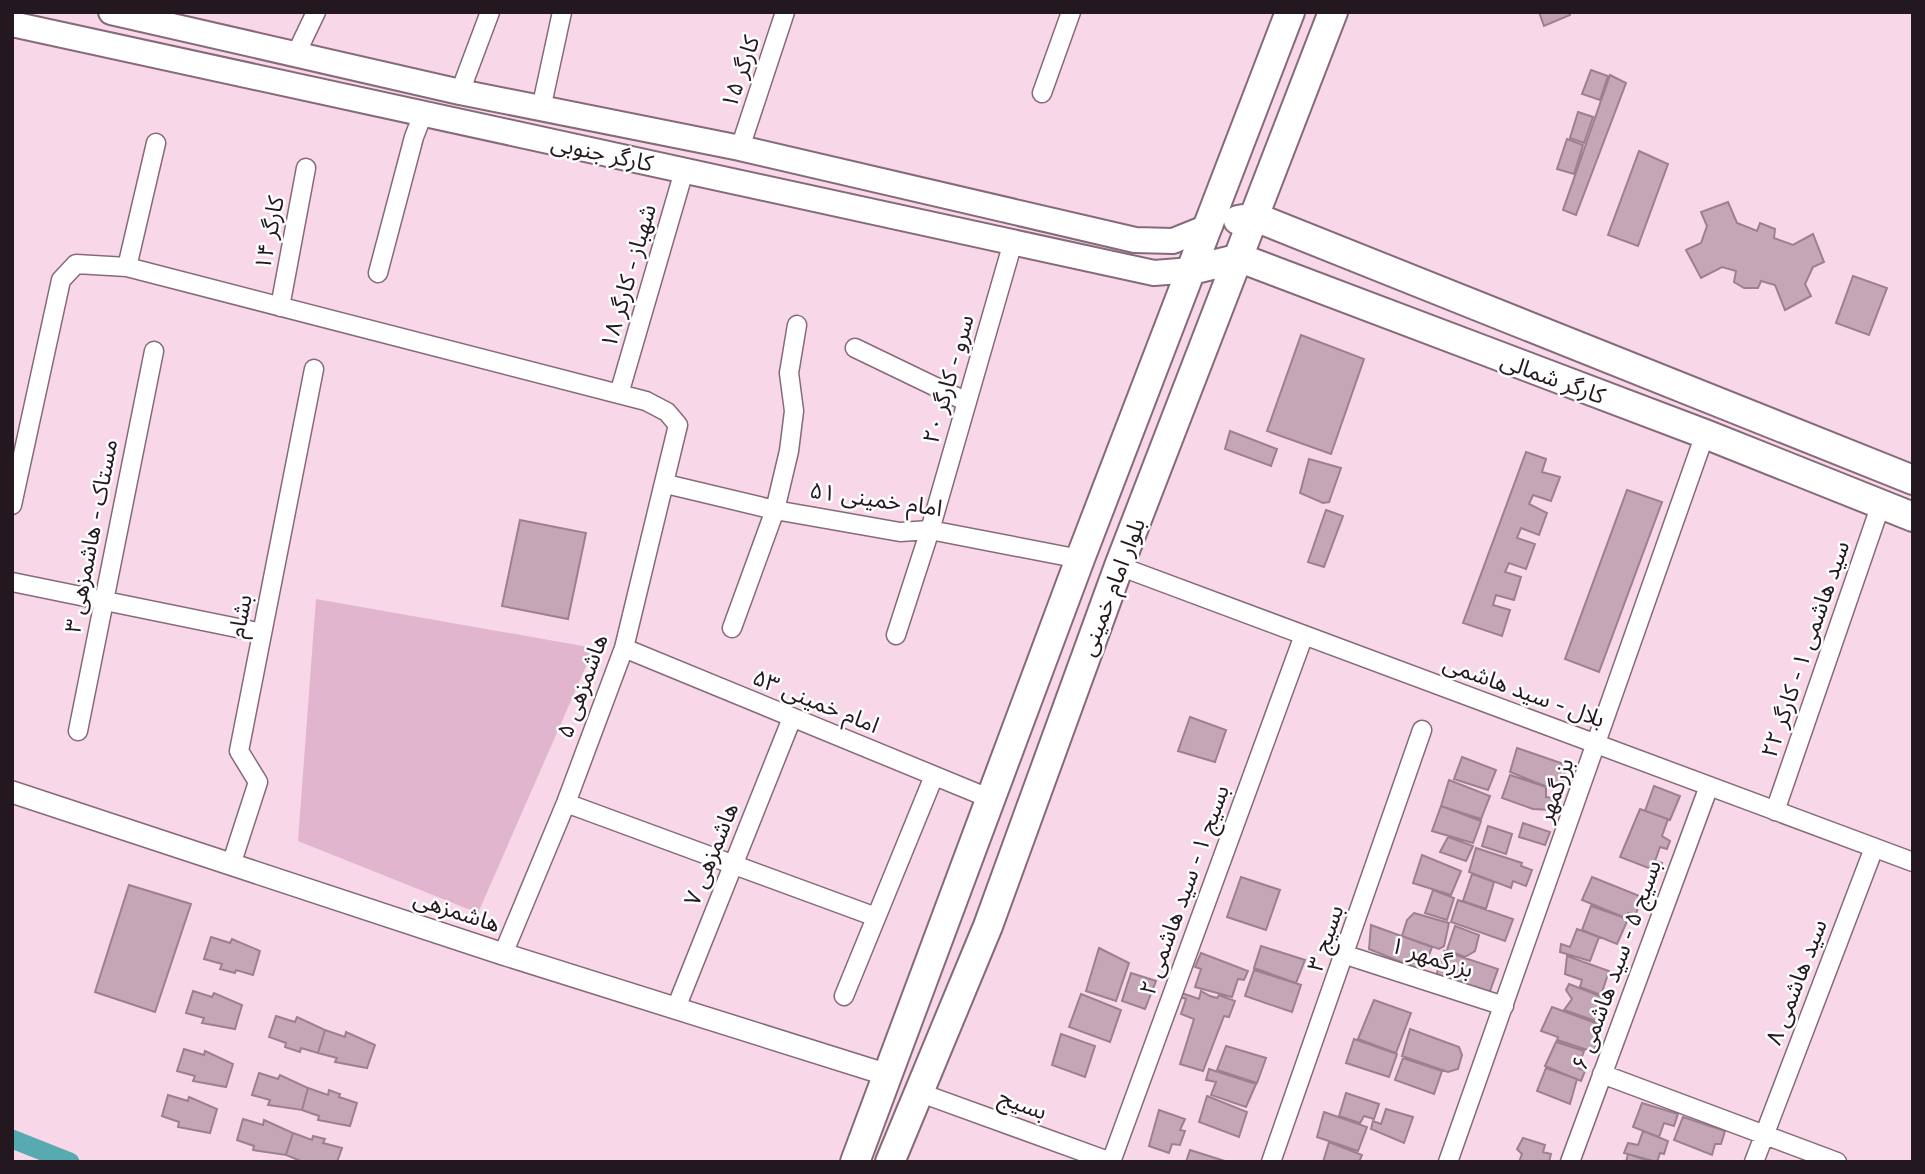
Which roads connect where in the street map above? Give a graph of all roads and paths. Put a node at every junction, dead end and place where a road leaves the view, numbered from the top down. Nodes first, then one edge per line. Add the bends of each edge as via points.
1 (111, 12) edge
2 (316, 12) edge
3 (490, 12) edge
4 (562, 12) edge
5 (785, 12) edge
6 (1071, 12) edge
7 (1290, 12) edge
8 (1334, 12) edge
9 (12, 24) edge
10 (296, 54) junction
11 (460, 92) junction
12 (1042, 93) dead end
13 (541, 109) junction
14 (423, 114) junction
15 (156, 143) dead end
16 (740, 148) junction
17 (306, 169) dead end
18 (684, 171) junction
19 (732, 181) junction
20 (1255, 217) junction
21 (1210, 226) junction
22 (1013, 242) junction
23 (1240, 258) junction
24 (128, 267) junction
25 (1192, 270) junction
26 (378, 273) dead end
27 (1412, 280) junction
28 (280, 307) junction
29 (1393, 318) junction
30 (797, 325) dead end
31 (855, 348) dead end
32 (154, 351) dead end
33 (314, 369) dead end
34 (619, 394) junction
35 (967, 402) junction
36 (1704, 434) junction
37 (20, 435) edge
38 (1913, 480) edge
39 (666, 484) junction
40 (1881, 504) junction
41 (12, 505) edge
42 (775, 509) junction
43 (1913, 517) edge
44 (930, 530) junction
45 (1080, 559) junction
46 (1119, 566) junction
47 (12, 582) edge
48 (102, 601) junction
49 (732, 628) dead end
50 (262, 633) junction
51 (896, 635) dead end
52 (1304, 635) junction
53 (624, 648) junction
54 (792, 718) junction
55 (1422, 730) dead end
56 (78, 732) dead end
57 (1597, 744) junction
58 (934, 776) junction
59 (1709, 786) junction
60 (12, 792) edge
61 (991, 799) junction
62 (566, 803) junction
63 (1775, 811) junction
64 (1874, 848) junction
65 (1913, 862) edge
66 (733, 864) junction
67 (231, 865) junction
68 (876, 917) junction
69 (503, 954) junction
70 (1346, 955) junction
71 (844, 996) dead end
72 (1504, 1006) junction
73 (676, 1008) junction
74 (1602, 1074) junction
75 (887, 1075) junction
76 (918, 1093) junction
77 (1764, 1135) junction
78 (855, 1162) edge
79 (890, 1162) edge
80 (1111, 1162) edge
81 (1271, 1162) edge
82 (1448, 1162) edge
83 (1570, 1162) edge
84 (1754, 1162) edge
85 (1837, 1162) edge

1 - 10 main road, کارگر جنوبی
2 - 10 street
3 - 11 street
4 - 13 street
5 - 16 street, کارگر ۱۵
6 - 12 street
7 - 21 main road, بلوار امام خمینی
8 - 20 main road, بلوار امام خمینی
9 - 14 main road, کارگر جنوبی
10 - 11 main road, کارگر جنوبی
11 - 13 main road, کارگر جنوبی
13 - 16 main road, کارگر جنوبی
14 - 18 main road, کارگر جنوبی
14 - 26 street
15 - 24 street
16 - 19 main road
16 - 21 main road, کارگر جنوبی via 1135,240 1173,241
17 - 28 street, کارگر ۱۴
18 - 19 main road, کارگر جنوبی
18 - 34 street, شهباز - کارگر ۱۸
19 - 22 main road, کارگر جنوبی
20 - 21 main road
20 - 23 main road, بلوار امام خمینی
20 - 27 main road, کارگر شمالی
21 - 25 main road, بلوار امام خمینی
22 - 25 main road, کارگر جنوبی via 1154,273
22 - 35 street, سرو - کارگر ۲۰
23 - 25 main road
23 - 29 main road, کارگر شمالی
23 - 46 main road, بلوار امام خمینی
24 - 28 street
24 - 37 street via 76,264 61,280
25 - 45 main road, بلوار امام خمینی
27 - 29 main road via 1402,279 1385,290 1383,301
27 - 38 main road, کارگر شمالی
28 - 34 street
29 - 36 main road, کارگر شمالی
30 - 42 street via 789,373 794,411
31 - 35 street
32 - 48 street, مستاک - هاشمزهی ۳
33 - 50 street, بشام
34 - 39 street, هاشمزهی ۵ via 667,412 678,425
35 - 44 street, سرو - کارگر ۲۰
36 - 40 main road, کارگر شمالی
36 - 57 street, بزرگمهر
37 - 41 street
39 - 42 street, امام خمینی ۵۱
39 - 53 street, هاشمزهی ۵
40 - 43 main road, کارگر شمالی
40 - 63 street, سید هاشمی ۱ - کارگر ۲۲
42 - 44 street, امام خمینی ۵۱ via 900,532
42 - 49 street
44 - 45 street, امام خمینی ۵۱
44 - 51 street, سرو - کارگر ۲۰
45 - 61 main road, بلوار امام خمینی
46 - 52 street, بلال - سید هاشمی
46 - 76 main road, بلوار امام خمینی via 988,926
47 - 48 street
48 - 50 street
48 - 56 street, مستاک - هاشمزهی ۳
50 - 67 street, بشام via 239,751 258,782
52 - 57 street, بلال - سید هاشمی
52 - 80 street, بسیج ۱ - سید هاشمی ۲
53 - 54 street, امام خمینی ۵۳
53 - 62 street, هاشمزهی ۵
54 - 58 street, امام خمینی ۵۳
54 - 66 street, هاشمزهی ۷
55 - 70 street, بسیج ۳
57 - 59 street, بلال - سید هاشمی
57 - 72 street, بزرگمهر
58 - 61 street, امام خمینی ۵۳
58 - 68 street
59 - 63 street, بلال - سید هاشمی
59 - 74 street, بسیج ۵ - سید هاشمی ۶
60 - 67 street, هاشمزهی
61 - 75 main road, بلوار امام خمینی
62 - 66 street
62 - 69 street, هاشمزهی ۵
63 - 64 street, بلال - سید هاشمی
64 - 65 street, بلال - سید هاشمی
64 - 77 street, سید هاشمی ۸
66 - 68 street
66 - 73 street, هاشمزهی ۷
67 - 69 street, هاشمزهی
68 - 71 street
69 - 73 street, هاشمزهی
70 - 72 street, بزرگمهر ۱
70 - 81 street, بسیج ۳
72 - 82 street, بزرگمهر
73 - 75 street, هاشمزهی
74 - 77 street
74 - 83 street, بسیج ۵ - سید هاشمی ۶
75 - 78 main road, بلوار امام خمینی
76 - 79 main road, بلوار امام خمینی
76 - 80 street, بسیج
77 - 84 street, سید هاشمی ۸
77 - 85 street

